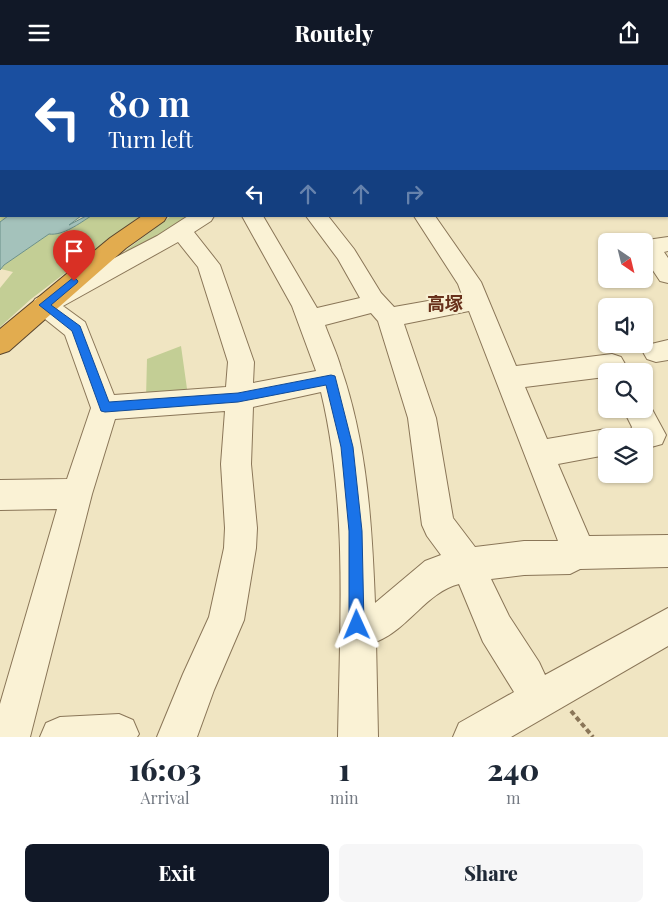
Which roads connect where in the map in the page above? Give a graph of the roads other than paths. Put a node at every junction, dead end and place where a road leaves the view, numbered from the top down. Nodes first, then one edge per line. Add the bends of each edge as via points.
1 (156, 217) edge
2 (202, 217) edge
3 (253, 217) edge
4 (317, 217) edge
5 (425, 217) edge
6 (181, 231) junction
7 (668, 244) edge
8 (668, 275) edge
9 (476, 301) junction
10 (44, 305) junction
11 (383, 310) junction
12 (310, 319) junction
13 (0, 344) edge
14 (598, 367) edge
15 (331, 379) junction
16 (509, 379) junction
17 (238, 398) junction
18 (105, 407) junction
19 (598, 444) edge
20 (540, 454) junction
21 (77, 494) junction
22 (0, 495) edge
23 (668, 551) edge
24 (579, 553) junction
25 (468, 565) junction
26 (378, 623) dead end
27 (668, 625) edge
28 (545, 696) junction
29 (119, 734) dead end
30 (10, 737) edge
31 (60, 737) edge
32 (177, 737) edge
33 (358, 737) edge
34 (473, 737) edge

1 - 10 highway via 118,243
2 - 6 street
3 - 12 street
4 - 11 street
5 - 9 street via 469,282
6 - 10 street
6 - 17 street via 209,265 217,285 241,361
7 - 8 street via 648,246
9 - 11 street
9 - 16 street
10 - 13 highway
10 - 18 street via 76,329
11 - 12 street
11 - 25 street via 422,418 438,525
12 - 15 street
14 - 16 street
15 - 17 street
15 - 33 street via 347,447 356,531
16 - 20 street
17 - 18 street
17 - 32 street via 236,464 240,547 226,620
18 - 21 street
19 - 20 street
20 - 24 street
21 - 22 street
21 - 30 street
23 - 24 street
24 - 25 street via 570,557 524,558
25 - 26 street via 437,573
25 - 28 street via 496,629 526,675
27 - 28 street
28 - 34 street
29 - 31 street

